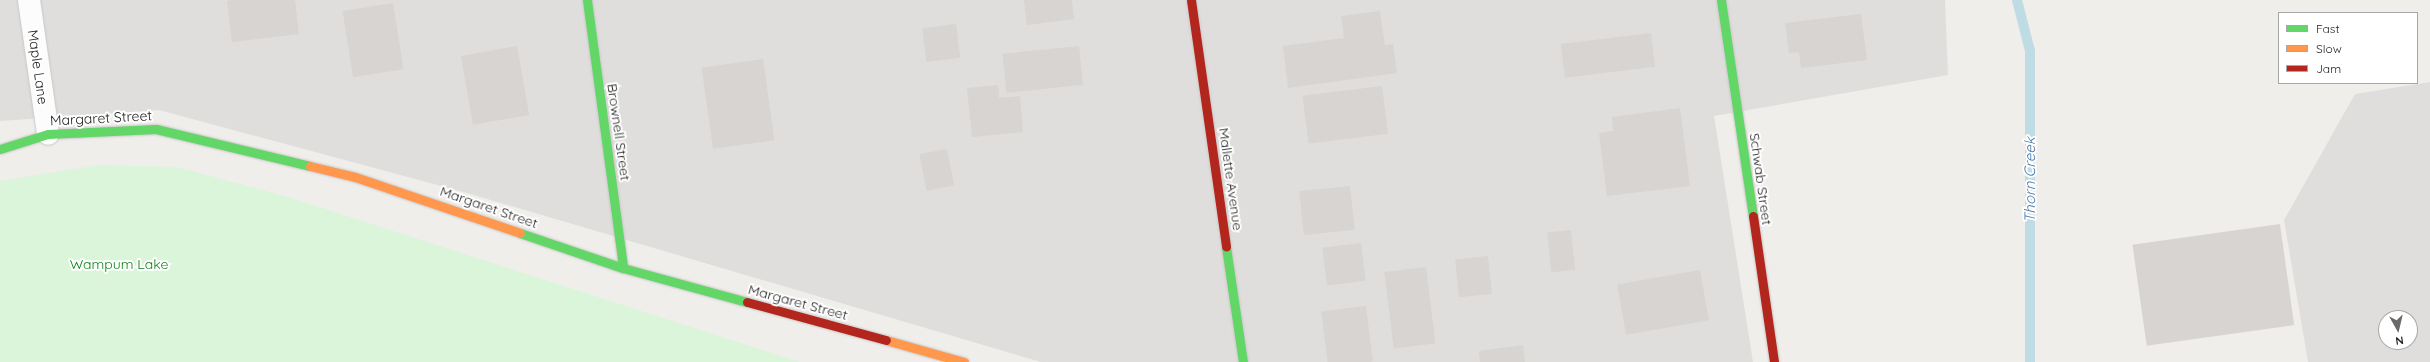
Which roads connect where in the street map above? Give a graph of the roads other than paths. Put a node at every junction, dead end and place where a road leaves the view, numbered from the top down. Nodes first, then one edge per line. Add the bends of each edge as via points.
1 (29, 0) edge
2 (586, 0) edge
3 (1191, 0) edge
4 (1722, 0) edge
5 (48, 134) junction
6 (0, 150) edge
7 (623, 268) junction
8 (964, 362) edge
9 (1244, 362) edge
10 (1774, 362) edge

1 - 5 street, Maple Lane
2 - 7 street, Brownell Street
3 - 9 street, Mallette Avenue
4 - 10 street, Schwab Street
5 - 6 street, Margaret Street
5 - 7 street, Margaret Street via 156,129 355,177
7 - 8 street, Margaret Street

